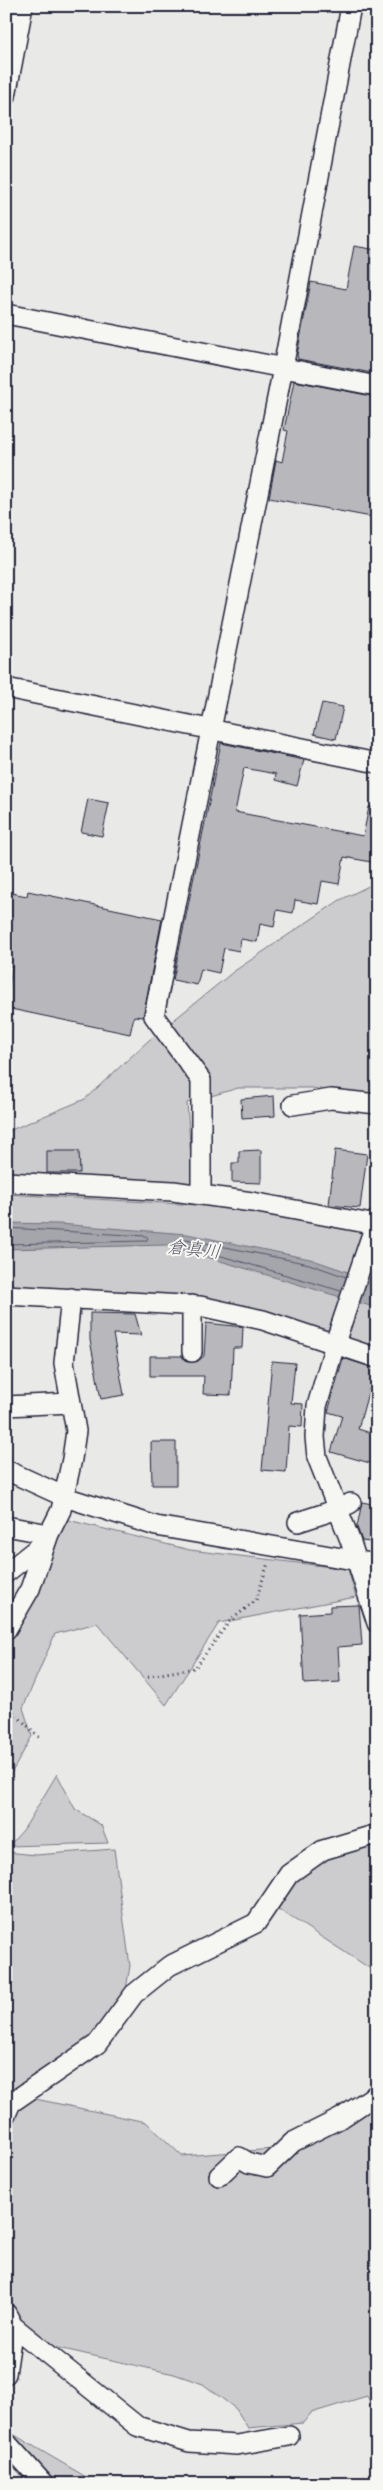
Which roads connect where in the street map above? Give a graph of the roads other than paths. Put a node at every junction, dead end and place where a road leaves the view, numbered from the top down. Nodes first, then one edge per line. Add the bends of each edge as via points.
1 (23, 6) edge
2 (351, 6) edge
3 (6, 96) edge
4 (6, 314) edge
5 (283, 368) junction
6 (377, 386) edge
7 (6, 688) edge
8 (211, 729) junction
9 (377, 763) edge
10 (377, 1104) edge
11 (293, 1105) dead end
12 (6, 1182) edge
13 (201, 1195) junction
14 (376, 1223) edge
15 (6, 1295) edge
16 (71, 1298) junction
17 (192, 1305) junction
18 (337, 1340) junction
19 (192, 1352) dead end
20 (377, 1358) edge
21 (72, 1403) junction
22 (6, 1406) edge
23 (6, 1470) edge
24 (65, 1497) junction
25 (344, 1506) junction
26 (298, 1522) dead end
27 (6, 1526) edge
28 (49, 1534) junction
29 (356, 1560) junction
30 (377, 1564) edge
31 (6, 1572) edge
32 (377, 1623) edge
33 (6, 1630) edge
34 (377, 1834) edge
35 (377, 2094) edge
36 (6, 2114) edge
37 (219, 2176) dead end
38 (9, 2320) edge
39 (6, 2374) edge
40 (289, 2436) dead end
41 (6, 2442) edge
42 (44, 2484) edge

1 - 3 street
2 - 5 street
4 - 5 street
5 - 6 street
5 - 8 street
7 - 8 street
8 - 9 street
8 - 13 street via 154,1016 200,1080
10 - 11 street via 331,1099
12 - 13 street
13 - 14 street
14 - 18 street
15 - 16 street
16 - 17 street
16 - 21 street via 64,1363
17 - 18 street
17 - 19 street
18 - 20 street
18 - 25 street via 317,1406 315,1437 317,1457
21 - 22 street
21 - 24 street via 76,1431
23 - 24 street
24 - 28 street
24 - 29 street via 156,1526
25 - 26 street
25 - 29 street
27 - 28 street
28 - 31 street via 40,1546
28 - 33 street via 30,1589
29 - 30 street
29 - 32 street
34 - 36 street via 323,1850 289,1874 256,1923 169,1966 134,1994 97,2044 11,2103
35 - 37 street via 341,2118 293,2142 267,2167 249,2163 239,2156
38 - 39 street
38 - 40 street via 137,2426 189,2442 227,2445
41 - 42 street

